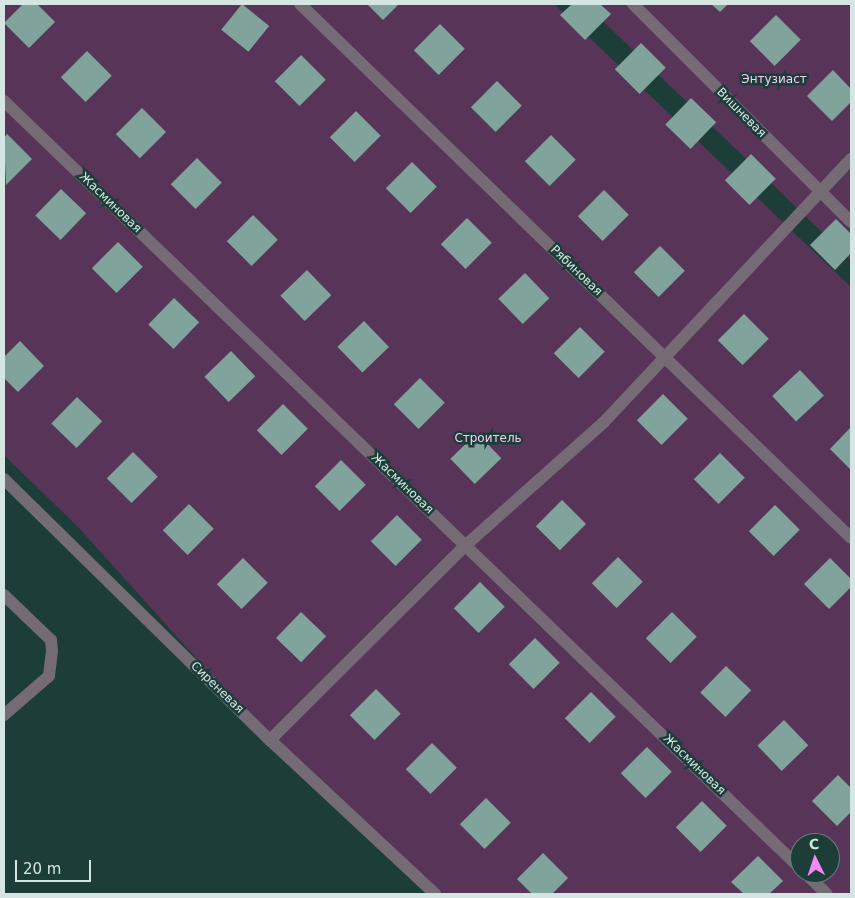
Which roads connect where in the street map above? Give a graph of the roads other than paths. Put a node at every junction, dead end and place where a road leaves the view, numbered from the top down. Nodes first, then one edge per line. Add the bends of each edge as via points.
1 (300, 4) edge
2 (633, 4) edge
3 (4, 101) edge
4 (851, 159) edge
5 (820, 193) junction
6 (851, 222) edge
7 (667, 359) junction
8 (4, 478) edge
9 (851, 538) edge
10 (466, 546) junction
11 (4, 595) edge
12 (4, 715) edge
13 (270, 740) junction
14 (790, 858) edge
15 (816, 883) edge
16 (435, 894) edge
17 (828, 894) edge

1 - 7 street, Рябиновая
2 - 5 street, Вишневая
3 - 10 street, Жасминовая
4 - 5 street
5 - 6 street, Вишневая
5 - 7 street
7 - 9 street, Рябиновая
7 - 10 street via 604,422
8 - 13 street, Сиреневая
10 - 13 street
10 - 14 street, Жасминовая
11 - 12 street via 51,640 52,650 49,676
13 - 16 street, Сиреневая
15 - 17 street

